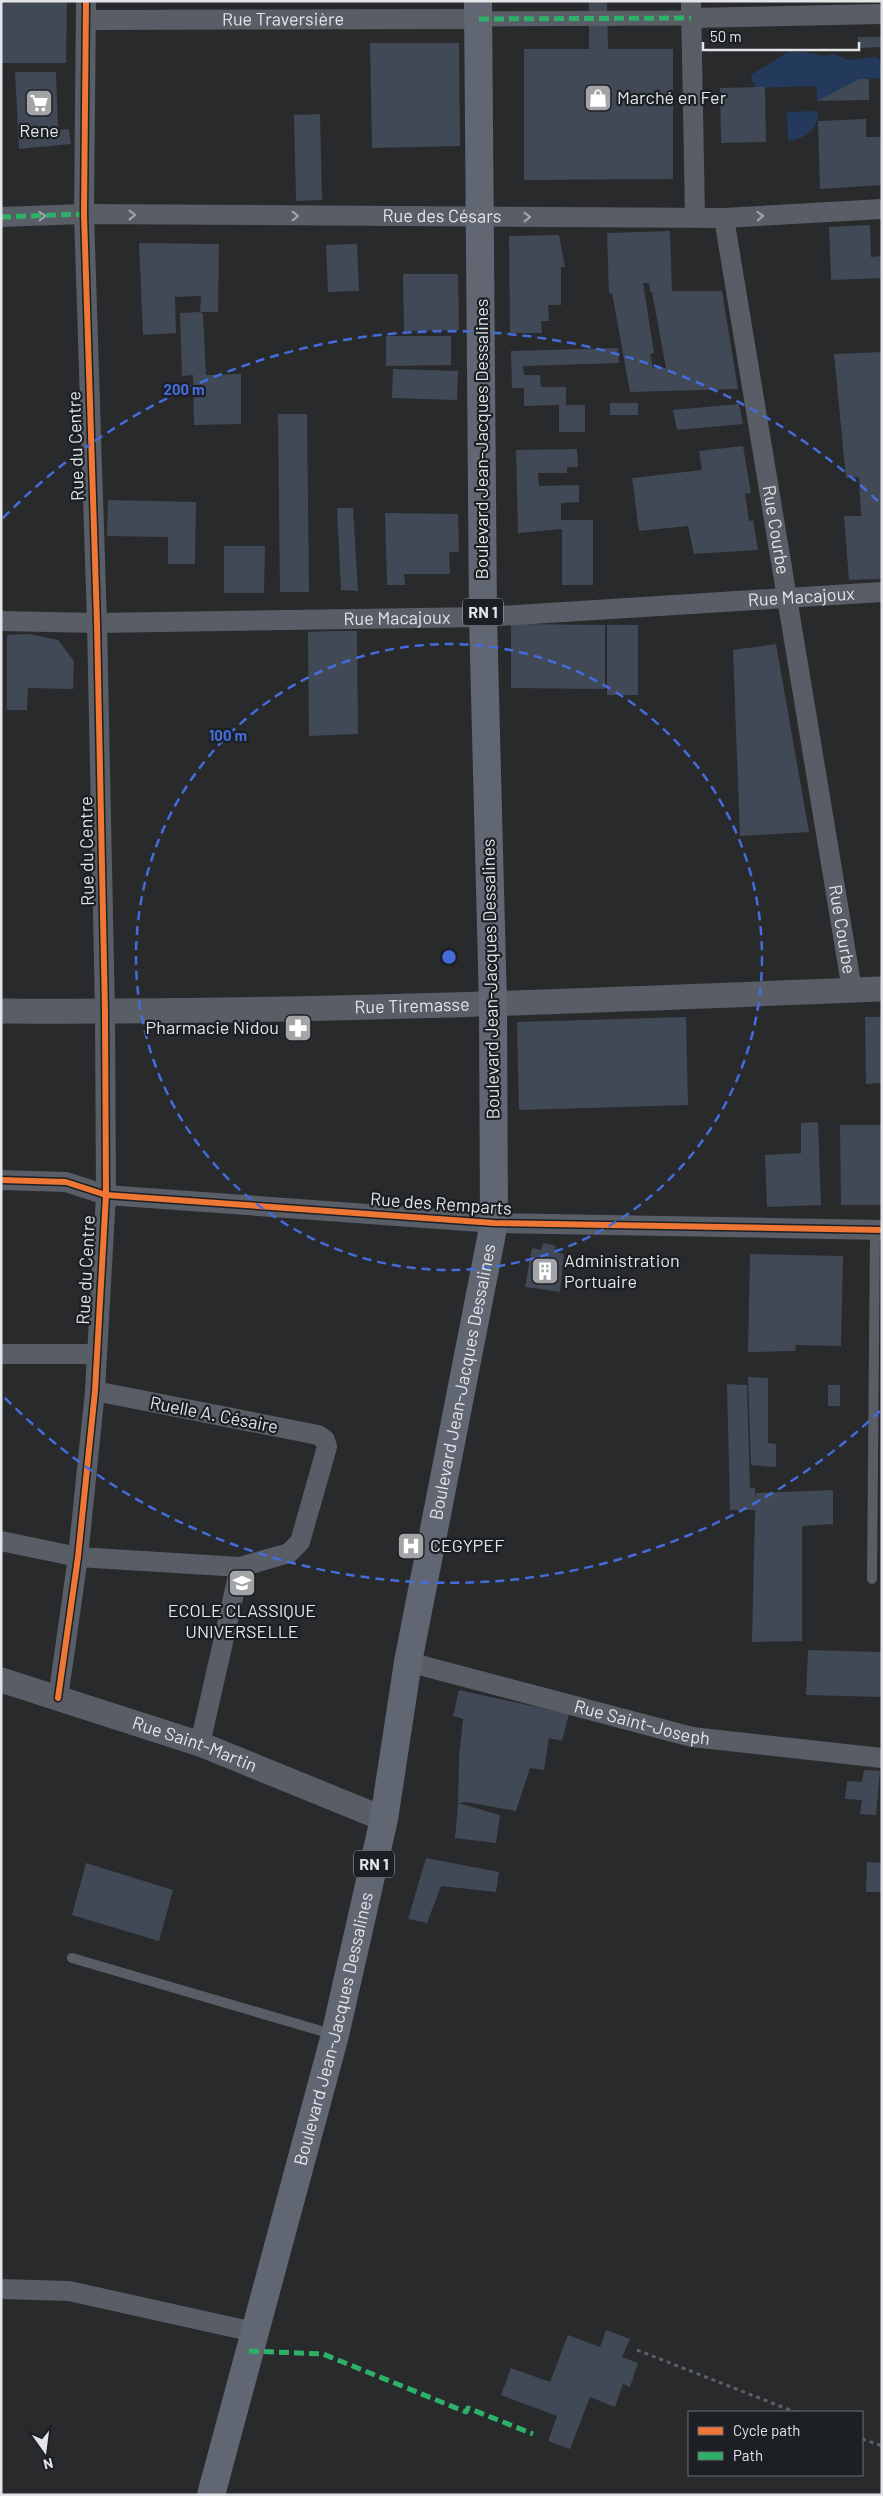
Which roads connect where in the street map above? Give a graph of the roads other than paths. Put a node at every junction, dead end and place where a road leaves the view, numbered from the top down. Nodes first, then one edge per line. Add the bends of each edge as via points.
1 (479, 10) edge
2 (691, 10) edge
3 (86, 11) edge
4 (882, 14) edge
5 (882, 209) edge
6 (84, 214) junction
7 (1, 217) edge
8 (481, 217) junction
9 (694, 217) junction
10 (724, 218) junction
11 (882, 592) edge
12 (787, 598) junction
13 (484, 617) junction
14 (1, 621) edge
15 (97, 623) junction
16 (882, 989) edge
17 (852, 990) junction
18 (493, 1005) junction
19 (1, 1011) edge
20 (105, 1012) junction
21 (1, 1180) edge
22 (106, 1195) junction
23 (494, 1223) junction
24 (879, 1230) edge
25 (1, 1354) edge
26 (96, 1354) junction
27 (94, 1392) junction
28 (1, 1541) edge
29 (78, 1557) junction
30 (240, 1567) junction
31 (872, 1579) dead end
32 (408, 1662) junction
33 (1, 1680) edge
34 (58, 1698) junction
35 (200, 1744) junction
36 (882, 1758) edge
37 (384, 1819) junction
38 (72, 1958) dead end
39 (335, 2035) junction
40 (1, 2289) edge
41 (254, 2332) junction
42 (211, 2495) edge

1 - 2 street
1 - 3 street, Rue Traversière
1 - 8 main road, Boulevard Jean-Jacques Dessalines / RN 1
2 - 4 street
2 - 9 street
3 - 6 street, Rue du Centre
10 -> 5 street, Rue des Césars
7 -> 6 street, Rue des Césars
6 -> 8 street, Rue des Césars
6 - 15 street, Rue du Centre
8 -> 9 street, Rue des Césars
8 - 13 main road, Boulevard Jean-Jacques Dessalines / RN 1
9 - 10 street, Rue des Césars
10 - 12 street, Rue Courbe
11 - 12 street, Rue Macajoux
12 - 13 street, Rue Macajoux
12 - 17 street, Rue Courbe
13 - 15 street, Rue Macajoux
13 - 18 main road, Boulevard Jean-Jacques Dessalines / RN 1
14 - 15 street, Rue Macajoux
15 - 20 street, Rue du Centre
16 - 17 street, Rue Tiremasse
17 - 18 street, Rue Tiremasse
18 - 20 street, Rue Tiremasse
18 - 23 main road, Boulevard Jean-Jacques Dessalines / RN 1
19 - 20 street, Rue Tiremasse
20 - 22 street, Rue du Centre
21 - 22 street, Rue des Remparts via 66,1182
22 - 23 street, Rue des Remparts
22 - 26 street, Rue du Centre
23 - 24 street, Rue des Remparts
23 - 32 main road, Boulevard Jean-Jacques Dessalines / RN 1
24 - 31 lane
25 - 26 street
26 - 27 street, Rue du Centre
27 - 29 street, Rue du Centre
27 - 30 street, Ruelle A. Césaire via 318,1435 325,1440 327,1447 297,1548
28 - 29 street
29 - 30 street
29 - 34 street, Rue du Centre
30 - 35 street
32 - 36 street, Rue Saint-Joseph via 692,1737
32 - 37 main road, Boulevard Jean-Jacques Dessalines / RN 1
33 - 34 street, Rue Saint-Martin
34 - 35 street, Rue Saint-Martin
35 - 37 street, Rue Saint-Martin
37 - 39 main road, Boulevard Jean-Jacques Dessalines / RN 1
38 - 39 lane
39 - 41 main road, Boulevard Jean-Jacques Dessalines / RN 1
40 - 41 street via 69,2290
41 - 42 main road, Boulevard Jean-Jacques Dessalines / RN 1

